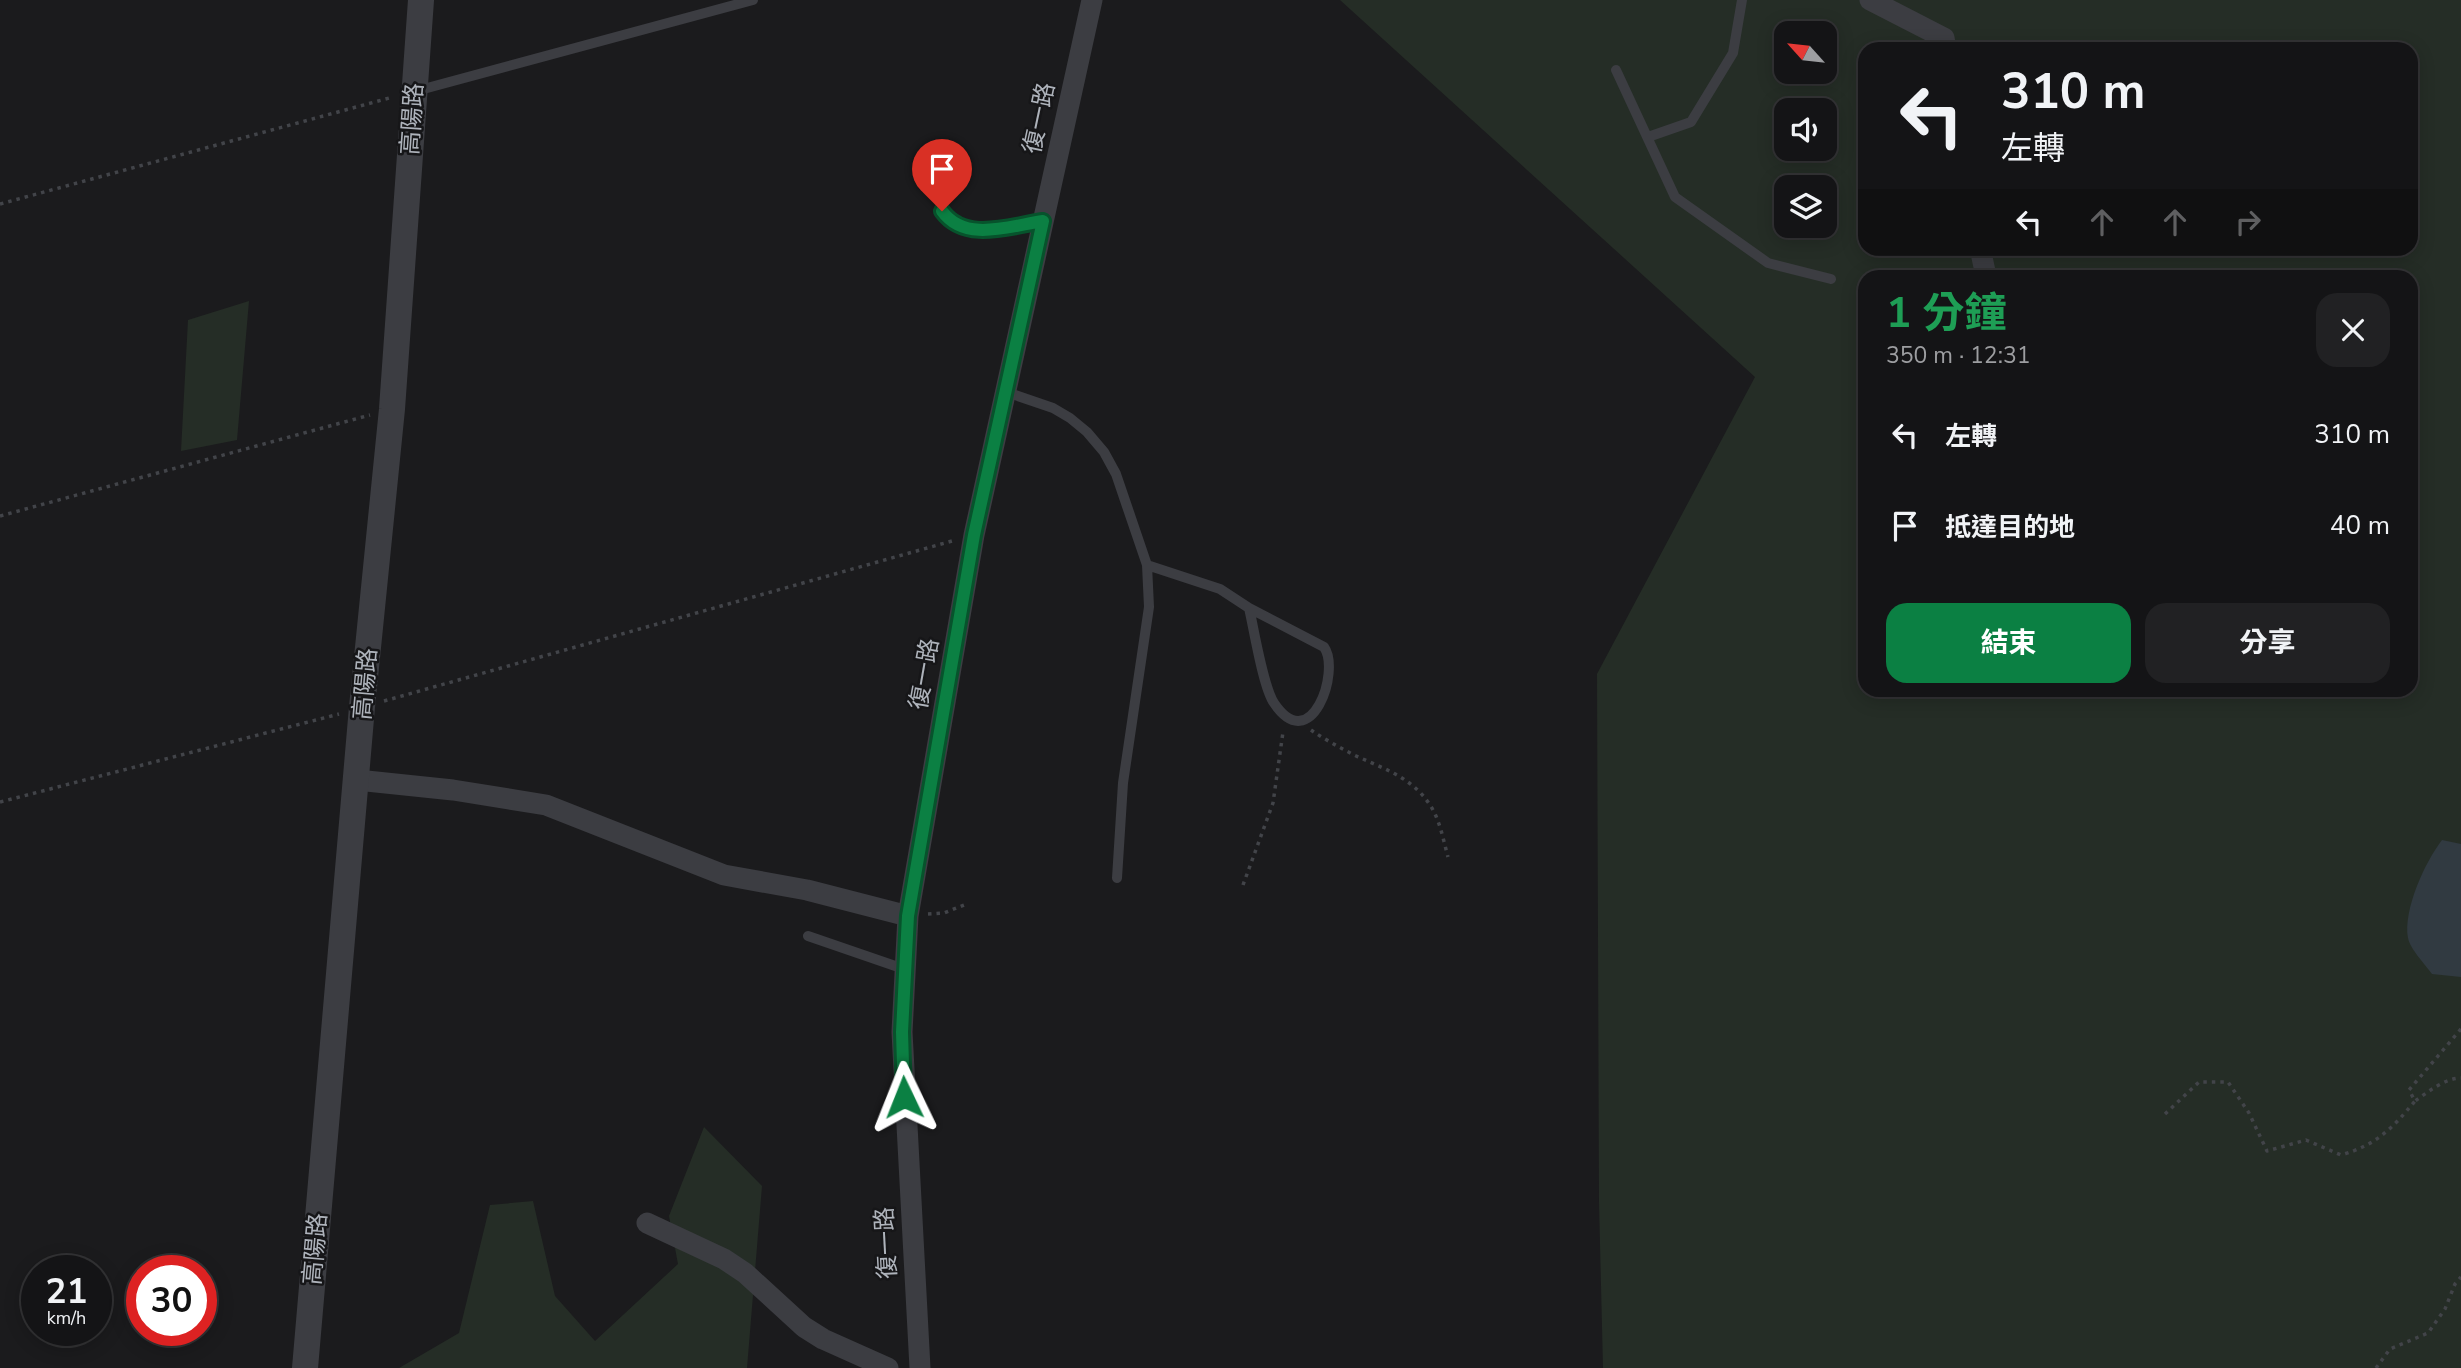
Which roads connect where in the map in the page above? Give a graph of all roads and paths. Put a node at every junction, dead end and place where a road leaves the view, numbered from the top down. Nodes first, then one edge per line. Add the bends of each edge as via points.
1 (421, 0) edge
2 (753, 0) edge
3 (1092, 0) edge
4 (1742, 0) edge
5 (1870, 0) edge
6 (1945, 42) edge
7 (1616, 70) dead end
8 (414, 92) junction
9 (1648, 137) junction
10 (0, 204) edge
11 (942, 211) dead end
12 (1043, 221) junction
13 (1831, 279) dead end
14 (1006, 392) junction
15 (392, 409) junction
16 (0, 516) edge
17 (974, 535) junction
18 (1147, 565) junction
19 (1249, 608) junction
20 (362, 708) junction
21 (1286, 716) junction
22 (1297, 722) junction
23 (357, 780) junction
24 (0, 802) edge
25 (1448, 857) dead end
26 (1118, 878) dead end
27 (1243, 885) dead end
28 (964, 905) dead end
29 (908, 916) junction
30 (808, 936) dead end
31 (904, 969) junction
32 (2461, 1029) edge
33 (2461, 1078) edge
34 (2415, 1101) junction
35 (2165, 1114) dead end
36 (647, 1223) dead end
37 (2461, 1277) edge
38 (305, 1368) edge
39 (888, 1368) edge
40 (920, 1368) edge
41 (2376, 1368) edge

1 - 8 street, 高陽路
2 - 8 lane
3 - 12 street, 復一路
4 - 9 lane via 1733,53 1691,122
5 - 6 street
7 - 9 lane
8 - 10 path
8 - 15 street, 高陽路
9 - 13 lane via 1675,197 1768,263
11 - 12 lane via 949,222 972,231
12 - 14 street, 復一路
14 - 17 street, 復一路
14 - 18 lane via 1070,418 1104,452
15 - 16 path
15 - 20 street, 高陽路
17 - 20 path
17 - 29 street, 復一路
18 - 19 lane via 1220,589
18 - 26 lane via 1149,607 1123,783
19 - 21 lane via 1268,690
19 - 22 lane via 1328,653 1330,662 1318,707 1313,716
20 - 23 street, 高陽路
20 - 24 path
21 - 22 lane
21 - 27 path via 1273,803
22 - 25 path via 1396,773 1415,788 1430,805
23 - 29 street via 546,805 724,876 807,890
23 - 38 street, 高陽路
28 - 29 path via 944,913
29 - 31 street, 復一路
30 - 31 lane
31 - 40 street, 復一路 via 904,1084
32 - 34 path via 2409,1090
33 - 34 path
34 - 35 path via 2393,1128 2364,1149 2341,1156 2306,1140 2267,1151 2228,1083 2199,1082
36 - 39 street via 724,1259 804,1327
37 - 41 path via 2428,1333 2390,1349

